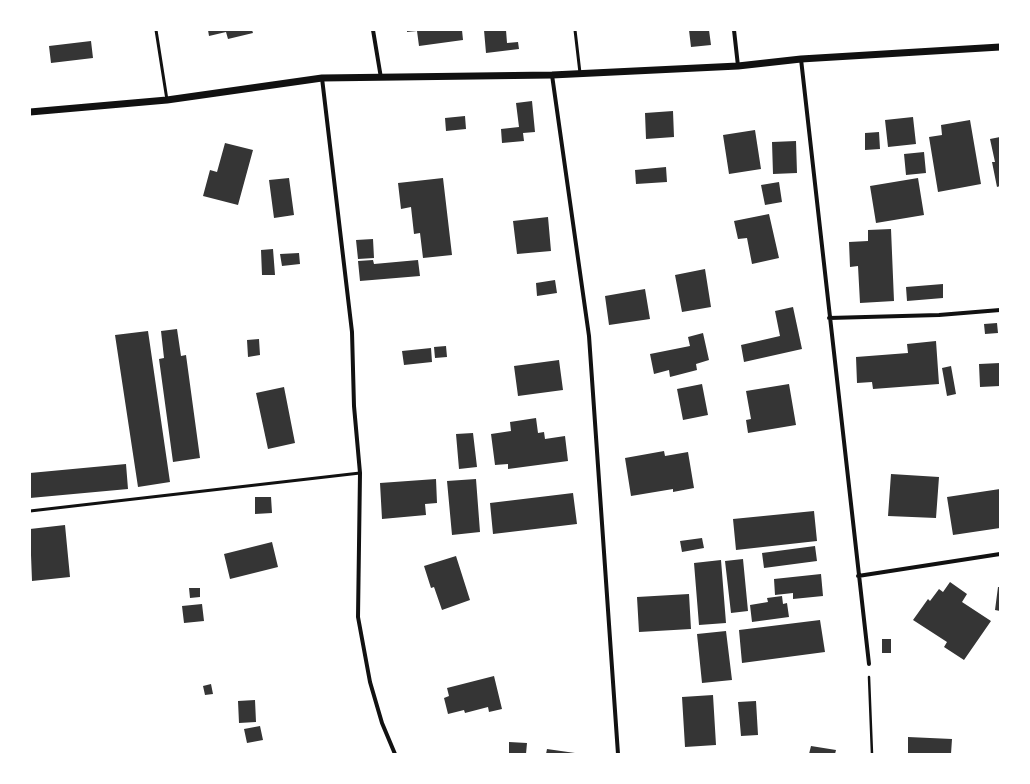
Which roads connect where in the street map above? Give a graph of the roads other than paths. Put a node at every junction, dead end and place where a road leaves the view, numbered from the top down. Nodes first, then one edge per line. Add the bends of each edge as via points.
1 (156, 30) edge
2 (373, 30) edge
3 (575, 30) edge
4 (734, 30) edge
5 (1000, 47) edge
6 (801, 60) junction
7 (738, 66) junction
8 (580, 73) junction
9 (552, 75) junction
10 (322, 78) junction
11 (381, 78) junction
12 (167, 100) junction
13 (30, 112) edge
14 (1000, 310) edge
15 (829, 318) junction
16 (360, 473) junction
17 (30, 511) edge
18 (1000, 554) edge
19 (858, 576) junction
20 (869, 664) road end
21 (395, 754) edge
22 (618, 754) edge

1 - 12 lane
2 - 11 street
3 - 8 lane
4 - 7 street
5 - 6 street
6 - 7 street
6 - 15 street
7 - 8 street
8 - 9 street
9 - 11 street
9 - 22 street via 589,336
10 - 11 street
10 - 12 street
10 - 16 street via 352,332 354,406
12 - 13 street
14 - 15 street via 939,315
15 - 19 street
16 - 17 lane
16 - 21 street via 358,617 370,682 382,723
18 - 19 street
19 - 20 street

